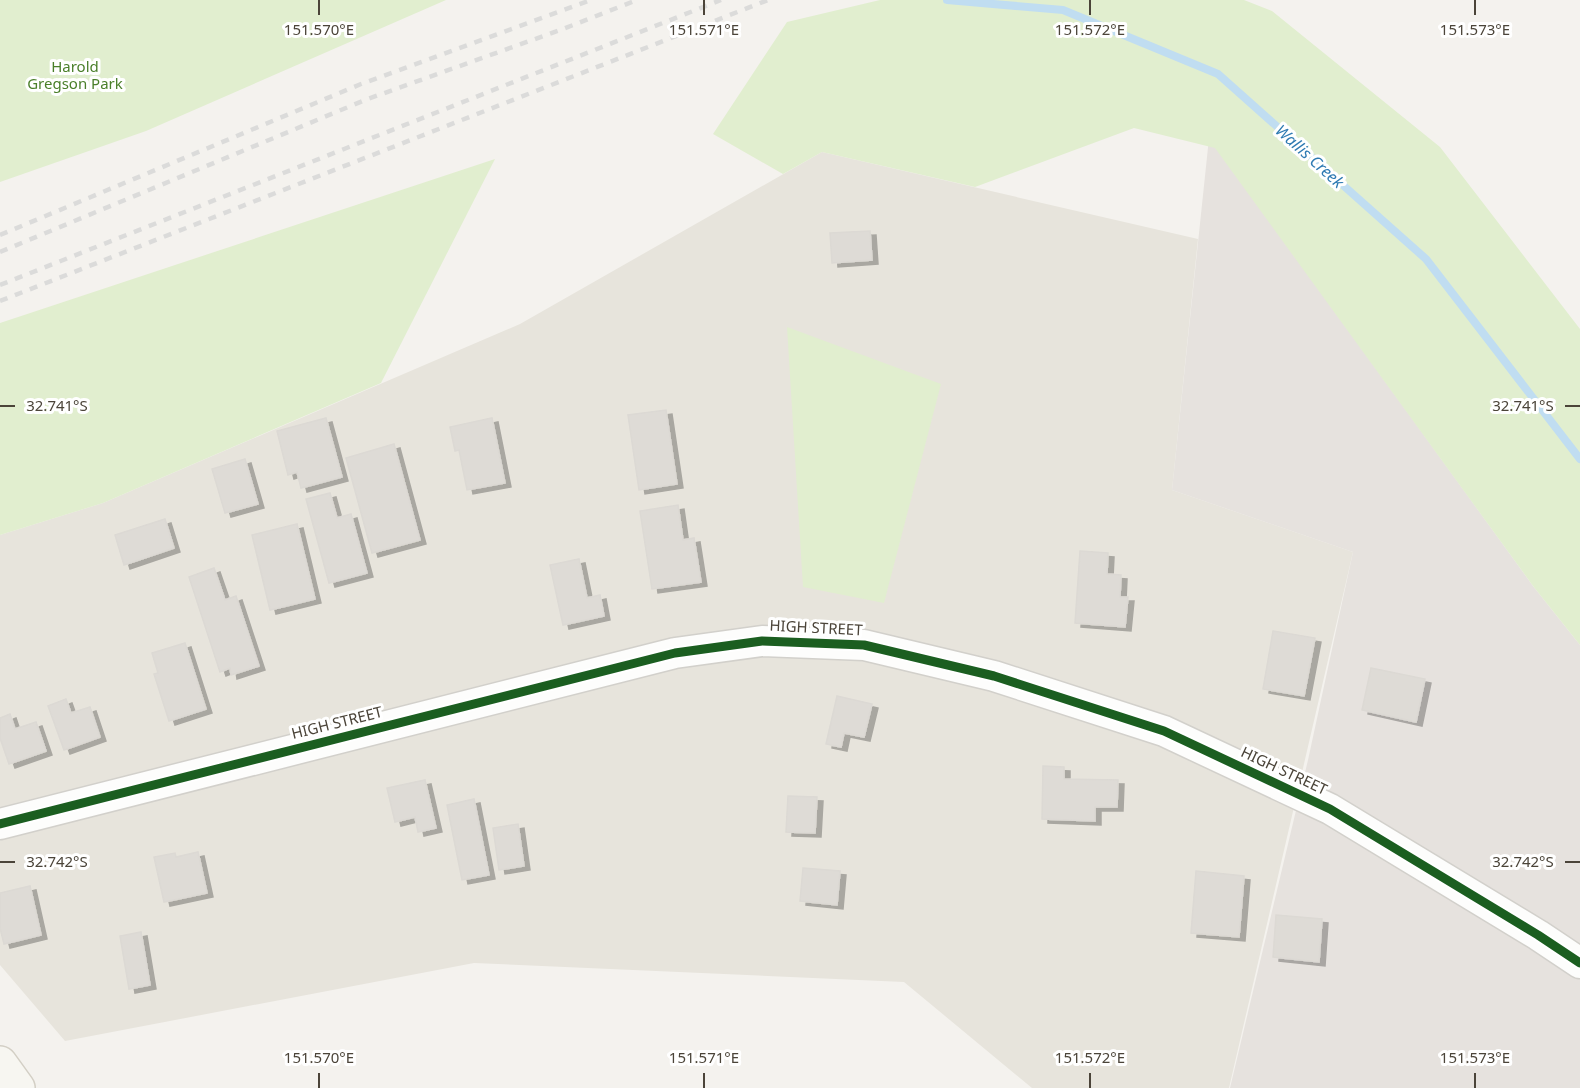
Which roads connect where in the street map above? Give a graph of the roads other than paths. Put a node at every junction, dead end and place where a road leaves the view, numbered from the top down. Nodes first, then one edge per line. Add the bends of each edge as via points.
1 (0, 824) edge
2 (1580, 963) edge
3 (0, 1063) edge
4 (18, 1088) edge

1 - 2 street, HIGH STREET via 675,653 762,640 864,645 994,676 1164,731 1330,809
3 - 4 main road

